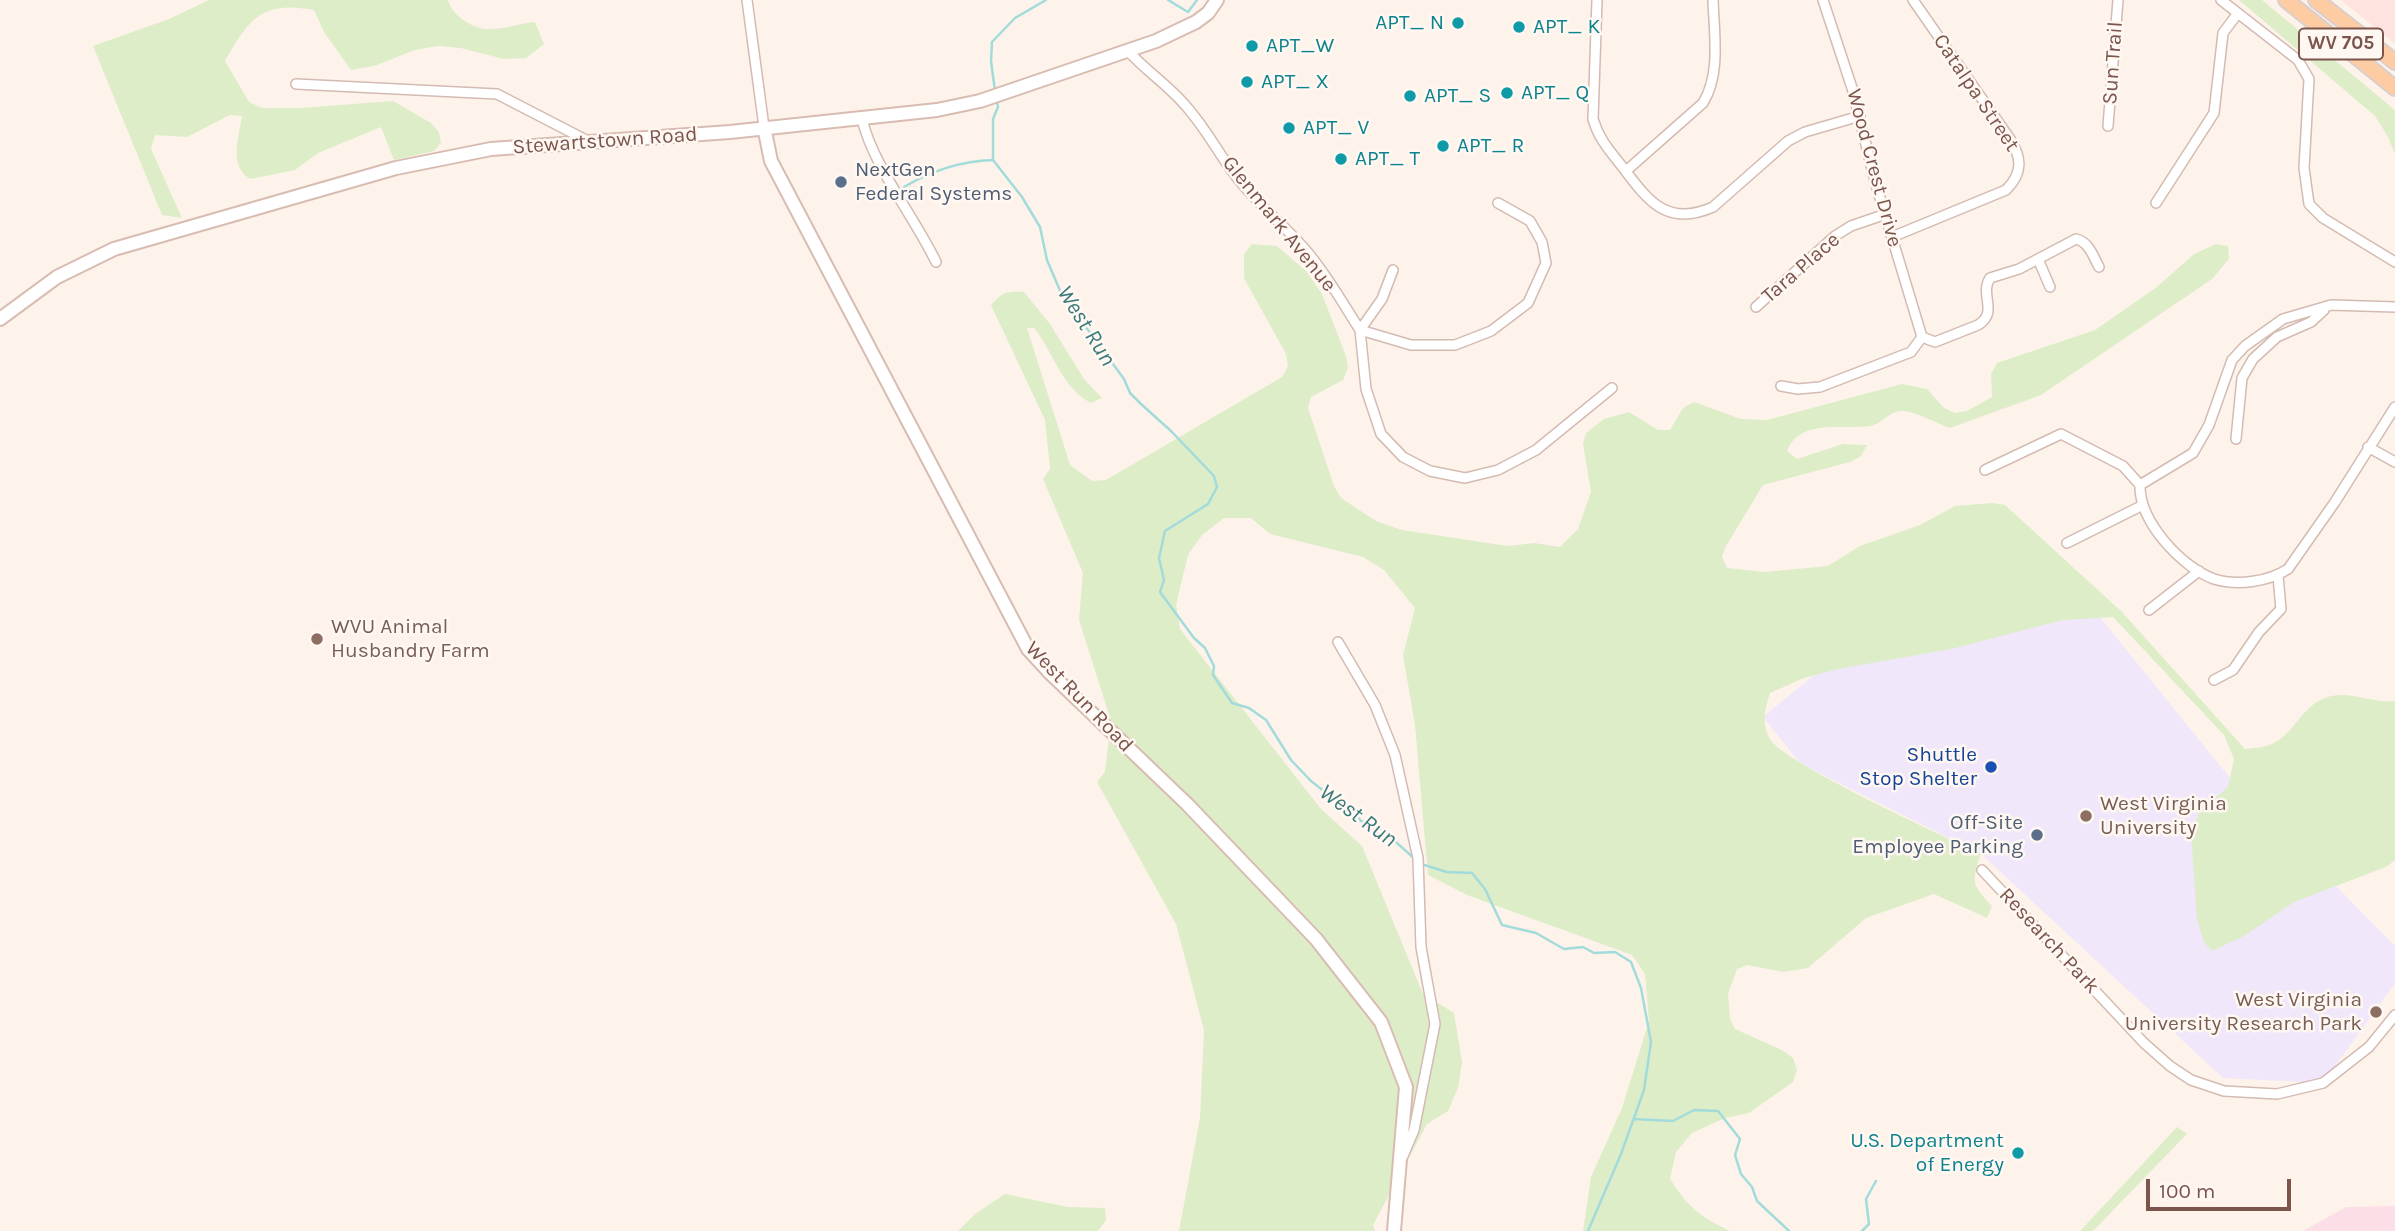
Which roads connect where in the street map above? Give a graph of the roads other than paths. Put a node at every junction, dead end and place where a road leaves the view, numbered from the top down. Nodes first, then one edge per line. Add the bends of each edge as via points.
1 (747, 0) edge
2 (1217, 0) edge
3 (1597, 0) edge
4 (1713, 0) edge
5 (1824, 0) edge
6 (1913, 0) edge
7 (2118, 0) edge
8 (2221, 0) edge
9 (2286, 0) edge
10 (2316, 0) edge
11 (2238, 13) junction
12 (1127, 50) junction
13 (2395, 62) edge
14 (296, 84) dead end
15 (2395, 88) edge
16 (1860, 116) junction
17 (862, 118) junction
18 (2108, 126) dead end
19 (764, 127) junction
20 (590, 142) junction
21 (1626, 171) junction
22 (1498, 203) dead end
23 (2156, 203) dead end
24 (1886, 214) junction
25 (1892, 237) junction
26 (2038, 259) junction
27 (936, 262) dead end
28 (2395, 262) edge
29 (2099, 267) dead end
30 (1393, 270) dead end
31 (2050, 287) dead end
32 (2331, 305) junction
33 (1756, 307) dead end
34 (2395, 307) edge
35 (0, 319) edge
36 (1360, 330) junction
37 (1922, 337) junction
38 (1781, 386) dead end
39 (1612, 388) dead end
40 (2395, 407) edge
41 (2236, 439) dead end
42 (2368, 447) junction
43 (2395, 462) edge
44 (1985, 470) dead end
45 (2140, 485) junction
46 (2143, 505) junction
47 (2067, 543) dead end
48 (2199, 571) junction
49 (2278, 576) junction
50 (2149, 610) dead end
51 (1338, 642) dead end
52 (2214, 680) dead end
53 (1982, 870) dead end
54 (2395, 1015) edge
55 (1401, 1161) junction
56 (1394, 1231) edge

1 - 19 street, West Run Road
2 - 12 street, Stewartstown Road via 1187,28
3 - 21 street via 1593,119 1603,143
4 - 21 street via 1710,91 1703,103
5 - 16 street, Wood Crest Drive
6 - 25 street, Catalpa Street via 2018,151 2020,161 2014,182 2006,190
7 - 18 street, Sun Trail
8 - 11 street
9 - 15 main road, WV 705
10 - 13 main road, WV 705
11 - 23 street via 2223,33 2214,113
11 - 28 street via 2298,60 2309,79 2304,168 2309,204 2323,218
12 - 17 street, Stewartstown Road via 980,101
12 - 36 street, Glenmark Avenue via 1183,103 1232,172 1311,256
14 - 20 street via 497,94
16 - 21 street via 1788,141 1726,197 1700,212 1665,210 1638,189
16 - 24 street, Wood Crest Drive
17 - 19 street, Stewartstown Road
17 - 27 street via 888,178
19 - 20 street, Stewartstown Road
19 - 55 street, West Run Road via 771,161 1028,649 1187,804 1315,939 1381,1022 1406,1087
20 - 35 street, Stewartstown Road via 491,149 433,159 133,243 57,277
22 - 36 street via 1530,222 1542,242 1546,263 1528,303 1491,331 1455,345 1411,345
24 - 25 street, Wood Crest Drive
24 - 33 street, Tara Place via 1835,236
25 - 37 street, Wood Crest Drive
26 - 29 street via 2076,239 2088,245
26 - 31 street
26 - 37 street via 1990,278 1985,321 1935,342
30 - 36 street via 1382,299
32 - 34 street
32 - 41 street via 2311,321 2277,337 2253,359 2242,378
32 - 45 street via 2283,319 2245,346 2232,360 2209,425 2193,453
36 - 39 street via 1366,389 1381,434 1403,457 1430,471 1465,478 1498,470 1536,450
37 - 38 street via 1911,352 1820,387
40 - 42 street
42 - 43 street
42 - 49 street via 2335,502 2288,569
44 - 45 street via 2061,434 2123,466
45 - 46 street
46 - 47 street
46 - 48 street via 2163,543
48 - 49 street via 2215,579 2248,583
48 - 50 street
49 - 52 street via 2281,609 2233,670
51 - 55 street via 1376,705 1418,858 1422,947 1435,1024 1414,1130
53 - 54 street, Research Park via 2144,1043 2191,1080 2224,1091 2277,1094 2323,1083 2369,1047
55 - 56 street, West Run Road

